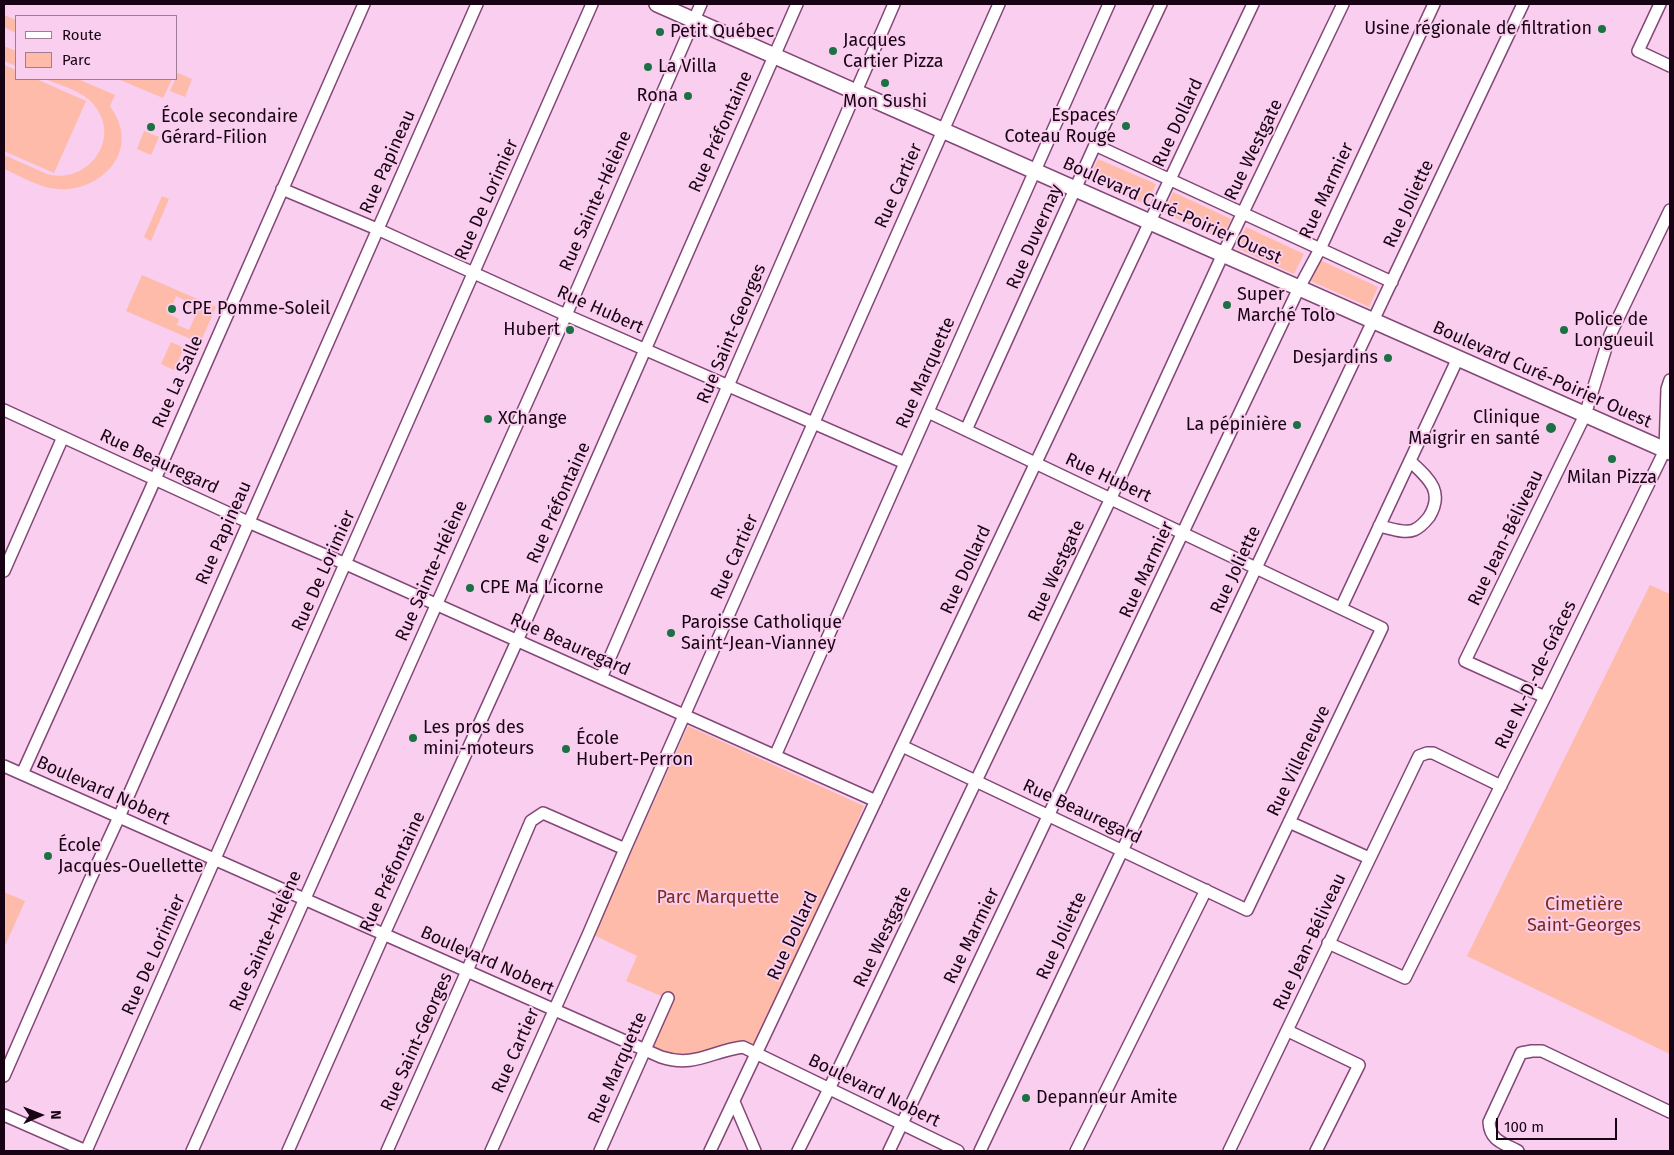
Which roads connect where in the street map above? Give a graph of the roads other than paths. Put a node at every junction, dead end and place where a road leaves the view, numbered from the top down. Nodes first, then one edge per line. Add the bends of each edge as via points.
1 (364, 4) edge
2 (477, 4) edge
3 (592, 4) edge
4 (657, 4) edge
5 (701, 4) edge
6 (797, 4) edge
7 (894, 4) edge
8 (999, 4) edge
9 (1109, 4) edge
10 (1161, 4) edge
11 (1253, 4) edge
12 (1343, 4) edge
13 (1434, 4) edge
14 (1523, 4) edge
15 (1660, 4) edge
16 (694, 20) junction
17 (774, 55) junction
18 (1670, 66) edge
19 (856, 92) junction
20 (943, 130) junction
21 (1095, 145) junction
22 (1035, 171) junction
23 (1170, 180) junction
24 (282, 189) junction
25 (1076, 189) junction
26 (1670, 210) edge
27 (1243, 213) junction
28 (1150, 222) junction
29 (377, 229) junction
30 (1320, 249) junction
31 (1223, 254) junction
32 (474, 272) junction
33 (1392, 282) junction
34 (1299, 288) junction
35 (566, 315) junction
36 (1373, 321) junction
37 (645, 349) junction
38 (1458, 358) junction
39 (1670, 380) edge
40 (729, 386) junction
41 (4, 410) edge
42 (928, 412) junction
43 (1585, 415) junction
44 (813, 423) junction
45 (966, 430) junction
46 (63, 437) junction
47 (1668, 451) edge
48 (1410, 461) junction
49 (905, 462) junction
50 (1036, 463) junction
51 (155, 479) junction
52 (1111, 498) junction
53 (248, 522) junction
54 (1379, 526) junction
55 (1184, 533) junction
56 (346, 564) junction
57 (1256, 568) junction
58 (4, 571) edge
59 (436, 604) junction
60 (1341, 608) junction
61 (1382, 628) joint
62 (517, 641) junction
63 (601, 678) junction
64 (1545, 697) junction
65 (684, 715) junction
66 (902, 746) junction
67 (776, 756) junction
68 (4, 766) edge
69 (22, 774) junction
70 (976, 781) junction
71 (1501, 786) junction
72 (876, 801) junction
73 (1049, 816) junction
74 (119, 817) junction
75 (1289, 822) junction
76 (625, 849) junction
77 (1122, 850) junction
78 (1369, 858) junction
79 (216, 860) junction
80 (1206, 890) junction
81 (304, 899) junction
82 (1247, 910) joint
83 (384, 934) junction
84 (1328, 943) junction
85 (467, 972) junction
86 (668, 998) dead end
87 (554, 1010) junction
88 (1288, 1031) junction
89 (645, 1050) junction
90 (757, 1054) junction
91 (4, 1076) edge
92 (829, 1089) junction
93 (734, 1102) junction
94 (1670, 1112) edge
95 (4, 1115) edge
96 (902, 1124) junction
97 (86, 1151) edge
98 (192, 1151) edge
99 (288, 1151) edge
100 (387, 1151) edge
101 (491, 1151) edge
102 (600, 1151) edge
103 (710, 1151) edge
104 (755, 1151) edge
105 (798, 1151) edge
106 (889, 1151) edge
107 (958, 1151) edge
108 (980, 1151) edge
109 (1076, 1151) edge
110 (1230, 1151) edge
111 (1316, 1151) edge
112 (1518, 1151) edge

1 - 24 street, Rue La Salle
2 - 29 street, Rue Papineau
3 - 32 street, Rue De Lorimier
4 - 16 main road, Boulevard Curé-Poirier Ouest
5 - 16 street, Rue Sainte-Hélène
6 - 17 street, Rue Préfontaine
7 - 19 street, Rue Saint-Georges
8 - 20 street, Rue Cartier
9 - 22 street, Rue Marquette
10 - 21 street, Rue Duvernay
11 - 23 street, Rue Dollard
12 - 27 street, Rue Westgate
13 - 30 street, Rue Marmier
14 - 33 street, Rue Joliette
15 - 18 street via 1638,51
16 - 17 main road, Boulevard Curé-Poirier Ouest
16 - 35 street, Rue Sainte-Hélène
17 - 19 main road, Boulevard Curé-Poirier Ouest
17 - 37 street, Rue Préfontaine
19 - 20 main road, Boulevard Curé-Poirier Ouest
19 - 40 street, Rue Saint-Georges
20 - 22 main road, Boulevard Curé-Poirier Ouest
20 - 44 street, Rue Cartier
21 - 23 street, Boulevard Curé-Poirier Ouest
21 - 25 street, Rue Duvernay
22 - 25 main road, Boulevard Curé-Poirier Ouest
22 - 42 street, Rue Marquette
23 - 27 street, Boulevard Curé-Poirier Ouest
23 - 28 street, Rue Dollard
24 - 29 street, Rue Hubert
24 - 51 street, Rue La Salle
25 - 28 main road, Boulevard Curé-Poirier Ouest
25 - 45 street, Rue Duvernay
26 - 43 street, Rue Jean-Béliveau via 1610,335
27 - 30 street, Boulevard Curé-Poirier Ouest
27 - 31 street, Rue Westgate
28 - 31 main road, Boulevard Curé-Poirier Ouest
28 - 50 street, Rue Dollard
29 - 32 street, Rue Hubert
29 - 53 street, Rue Papineau
30 - 33 street, Boulevard Curé-Poirier Ouest
30 - 34 street, Rue Marmier
31 - 34 main road, Boulevard Curé-Poirier Ouest
31 - 52 street, Rue Westgate
32 - 35 street, Rue Hubert
32 - 56 street, Rue De Lorimier
33 - 36 street, Rue Joliette
34 - 36 main road, Boulevard Curé-Poirier Ouest
34 - 55 street, Rue Marmier
35 - 37 street, Rue Hubert
35 - 59 street, Rue Sainte-Hélène
36 - 38 main road, Boulevard Curé-Poirier Ouest
36 - 57 street, Rue Joliette
37 - 40 street, Rue Hubert
37 - 62 street, Rue Préfontaine
38 - 43 main road, Boulevard Curé-Poirier Ouest
38 - 48 street
39 - 47 street, Rue N.-D.-de-Grâces via 1667,389
40 - 44 street, Rue Hubert
40 - 63 street, Rue Saint-Georges
41 - 46 street, Rue Beauregard
42 - 45 street, Rue Hubert
42 - 49 street, Rue Marquette
43 - 47 main road, Boulevard Curé-Poirier Ouest
43 - 64 street, Rue Jean-Béliveau via 1465,661
44 - 49 street, Rue Hubert
44 - 65 street, Rue Cartier
45 - 50 street, Rue Hubert
46 - 51 street, Rue Beauregard
46 - 58 street
47 - 64 street, Rue N.-D.-de-Grâces
48 - 54 street
48 - 54 street via 1434,488 1436,500 1432,512 1425,523 1414,530
49 - 67 street, Rue Marquette
50 - 52 street, Rue Hubert
50 - 66 street, Rue Dollard
51 - 53 street, Rue Beauregard
51 - 69 street, Rue La Salle
52 - 55 street, Rue Hubert
52 - 70 street, Rue Westgate
53 - 56 street, Rue Beauregard
53 - 74 street, Rue Papineau
54 - 60 street
55 - 57 street, Rue Hubert
55 - 73 street, Rue Marmier
56 - 59 street, Rue Beauregard
56 - 79 street, Rue De Lorimier
57 - 60 street, Rue Hubert
57 - 77 street, Rue Joliette
59 - 62 street, Rue Beauregard
59 - 81 street, Rue Sainte-Hélène
60 - 61 street, Rue Hubert
61 - 75 street, Rue Villeneuve
62 - 63 street, Rue Beauregard
62 - 83 street, Rue Préfontaine
63 - 65 street, Rue Beauregard
64 - 71 street, Rue N.-D.-de-Grâces
65 - 67 street, Rue Beauregard
65 - 76 street, Rue Cartier
66 - 70 street, Rue Beauregard
66 - 72 street, Rue Dollard
67 - 72 street, Rue Beauregard
68 - 69 street, Boulevard Nobert
69 - 74 street, Boulevard Nobert
70 - 73 street, Rue Beauregard
70 - 92 street, Rue Westgate
71 - 78 street, Rue Jean-Béliveau via 1433,753 1419,756
71 - 84 street, Rue N.-D.-de-Grâces via 1406,978
72 - 90 street, Rue Dollard
73 - 77 street, Rue Beauregard
73 - 96 street, Rue Marmier
74 - 79 street, Boulevard Nobert
74 - 91 street, Rue Papineau
75 - 78 street
75 - 82 street, Rue Villeneuve
76 - 85 street, Rue Saint-Georges via 544,813 531,821
76 - 87 street, Rue Cartier
77 - 80 street, Rue Beauregard
77 - 108 street, Rue Joliette
78 - 84 street, Rue Jean-Béliveau
79 - 81 street, Boulevard Nobert
79 - 97 street, Rue De Lorimier
80 - 82 street, Rue Beauregard
80 - 109 street
81 - 83 street, Boulevard Nobert
81 - 98 street, Rue Sainte-Hélène
83 - 85 street, Boulevard Nobert
83 - 99 street, Rue Préfontaine
84 - 88 street, Rue Jean-Béliveau
85 - 87 street, Boulevard Nobert
85 - 100 street, Rue Saint-Georges
86 - 89 street, Rue Marquette
87 - 89 street, Boulevard Nobert
87 - 101 street, Rue Cartier
88 - 110 street, Rue Jean-Béliveau
88 - 111 street via 1359,1065
89 - 90 street, Boulevard Nobert via 674,1061 687,1062 731,1048 743,1047
89 - 102 street, Rue Marquette
90 - 92 street, Boulevard Nobert
90 - 93 street, Rue Dollard
92 - 96 street, Boulevard Nobert
92 - 105 street, Rue Westgate
93 - 103 street, Rue Dollard
93 - 104 street
94 - 112 street via 1542,1051 1521,1053 1489,1122 1489,1130 1496,1140
95 - 97 street
96 - 106 street, Rue Marmier
96 - 107 street, Boulevard Nobert

